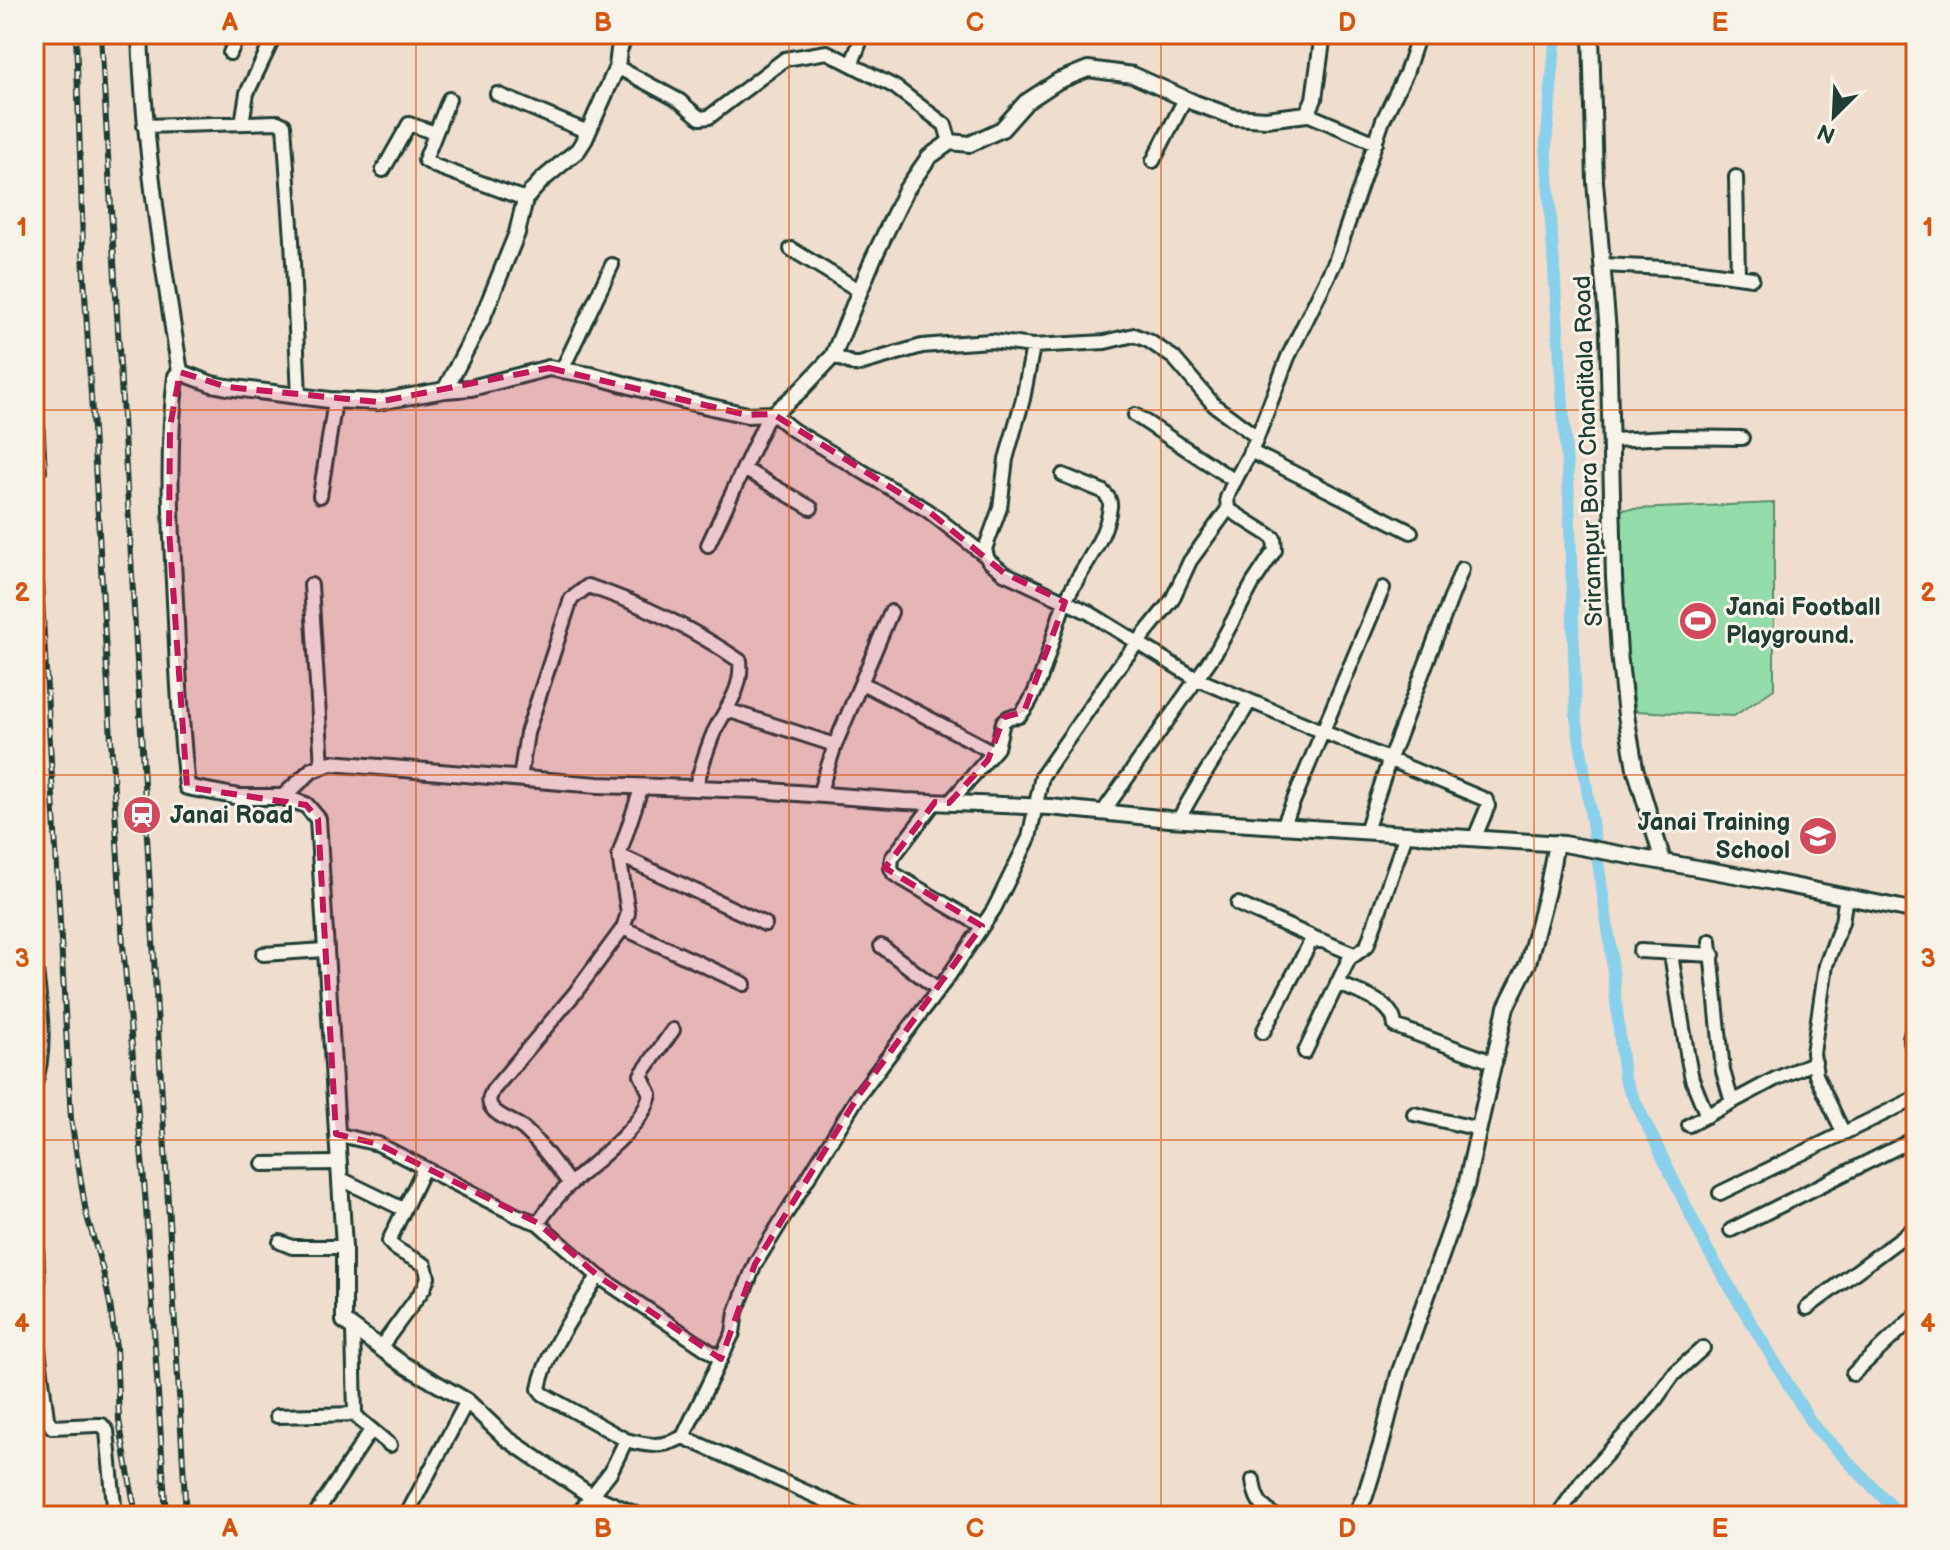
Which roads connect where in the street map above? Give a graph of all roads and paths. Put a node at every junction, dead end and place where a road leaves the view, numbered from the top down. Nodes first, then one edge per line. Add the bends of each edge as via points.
1 (140, 34) edge
2 (239, 34) edge
3 (626, 34) edge
4 (863, 34) edge
5 (1323, 34) edge
6 (1419, 34) edge
7 (1591, 34) edge
8 (271, 43) dead end
9 (230, 53) dead end
10 (852, 63) junction
11 (617, 67) junction
12 (497, 94) dead end
13 (449, 99) dead end
14 (1185, 99) junction
15 (1307, 114) junction
16 (242, 123) junction
17 (144, 126) junction
18 (588, 132) junction
19 (435, 133) junction
20 (950, 142) junction
21 (1376, 143) junction
22 (1153, 161) dead end
23 (383, 170) dead end
24 (1736, 177) dead end
25 (525, 199) junction
26 (791, 249) dead end
27 (612, 265) dead end
28 (1603, 265) junction
29 (1738, 276) junction
30 (1752, 278) dead end
31 (860, 291) junction
32 (1033, 346) junction
33 (833, 356) junction
34 (562, 370) junction
35 (180, 372) junction
36 (445, 390) junction
37 (299, 396) junction
38 (335, 401) junction
39 (771, 414) junction
40 (1135, 415) dead end
41 (1257, 437) junction
42 (1742, 438) dead end
43 (1613, 440) junction
44 (1250, 451) junction
45 (744, 469) junction
46 (1063, 475) dead end
47 (1235, 481) junction
48 (320, 496) dead end
49 (811, 508) dead end
50 (1228, 509) junction
51 (1411, 532) dead end
52 (708, 545) dead end
53 (987, 557) junction
54 (1462, 569) dead end
55 (311, 585) dead end
56 (1383, 588) dead end
57 (1065, 602) junction
58 (891, 612) dead end
59 (1139, 642) junction
60 (1195, 678) junction
61 (862, 683) junction
62 (1250, 701) junction
63 (727, 710) junction
64 (1322, 731) junction
65 (835, 745) junction
66 (993, 752) junction
67 (1389, 761) junction
68 (322, 766) junction
69 (520, 779) junction
70 (642, 786) junction
71 (695, 788) junction
72 (819, 794) junction
73 (283, 797) junction
74 (942, 802) junction
75 (1037, 806) junction
76 (1103, 812) junction
77 (1179, 819) junction
78 (1283, 826) junction
79 (1366, 831) junction
80 (1406, 834) junction
81 (1475, 837) junction
82 (1564, 844) junction
83 (619, 855) junction
84 (1663, 861) junction
85 (1846, 896) junction
86 (1238, 904) dead end
87 (1916, 911) edge
88 (765, 924) dead end
89 (982, 926) junction
90 (623, 928) junction
91 (1317, 939) junction
92 (1710, 941) dead end
93 (881, 946) dead end
94 (325, 950) junction
95 (1640, 951) dead end
96 (34, 952) edge
97 (263, 954) dead end
98 (1354, 954) junction
99 (1671, 954) junction
100 (1713, 955) junction
101 (1337, 983) junction
102 (744, 984) dead end
103 (939, 990) junction
104 (1916, 1023) edge
105 (673, 1030) dead end
106 (1263, 1032) dead end
107 (1305, 1052) dead end
108 (1916, 1055) edge
109 (1815, 1062) junction
110 (1495, 1063) junction
111 (34, 1087) edge
112 (1916, 1098) edge
113 (1732, 1102) junction
114 (1414, 1114) dead end
115 (1707, 1116) junction
116 (1689, 1125) dead end
117 (1479, 1129) junction
118 (1843, 1132) junction
119 (336, 1134) junction
120 (1916, 1138) edge
121 (263, 1164) dead end
122 (424, 1168) junction
123 (338, 1170) junction
124 (570, 1184) junction
125 (1720, 1193) dead end
126 (34, 1196) edge
127 (403, 1209) junction
128 (538, 1223) junction
129 (1916, 1227) edge
130 (1731, 1230) dead end
131 (280, 1242) dead end
132 (344, 1247) junction
133 (598, 1276) junction
134 (34, 1307) edge
135 (1807, 1308) dead end
136 (1916, 1315) edge
137 (353, 1329) junction
138 (34, 1344) edge
139 (380, 1348) junction
140 (1703, 1348) dead end
141 (721, 1359) junction
142 (1853, 1374) dead end
143 (467, 1401) junction
144 (355, 1414) junction
145 (277, 1416) dead end
146 (371, 1430) junction
147 (683, 1437) junction
148 (626, 1440) junction
149 (390, 1445) dead end
150 (1253, 1480) dead end
151 (590, 1495) junction
152 (115, 1516) edge
153 (314, 1516) edge
154 (406, 1516) edge
155 (576, 1516) edge
156 (638, 1516) edge
157 (860, 1516) edge
158 (1275, 1516) edge
159 (1355, 1516) edge
160 (1557, 1516) edge

1 - 17 street
2 - 9 street
3 - 11 street
4 - 10 street
5 - 15 street
6 - 21 street
7 - 28 street, Srirampur Bora Chanditala Road
8 - 16 street via 247,93
10 - 11 street via 827,52 785,59 709,117 700,118 680,101
10 - 20 street via 945,125
11 - 18 street
12 - 18 street
13 - 19 street
14 - 15 street via 1234,117
14 - 20 street via 1133,75 1088,69 1026,102 1002,129 970,144
14 - 22 street
15 - 21 street
16 - 17 street
16 - 37 street via 284,125
17 - 35 street
18 - 25 street via 578,150
19 - 23 street via 409,124
19 - 25 street via 427,162
20 - 31 street via 929,157 906,190
21 - 41 street via 1335,262 1288,357
24 - 29 street
25 - 36 street via 482,319
26 - 31 street
27 - 34 street
28 - 29 street
28 - 43 street, Srirampur Bora Chanditala Road
29 - 30 street
31 - 33 street
32 - 33 street via 991,341 934,345 856,365
32 - 41 street via 1134,335 1149,341
32 - 53 street
33 - 39 street
34 - 36 street via 549,368
34 - 39 street via 747,415
35 - 37 street via 212,384
35 - 73 street via 170,427 169,530 187,787 239,797
36 - 38 street via 378,402
37 - 38 street
38 - 48 street
39 - 45 street
39 - 53 street via 927,510
40 - 47 street
41 - 44 street
42 - 43 street
43 - 84 street, Srirampur Bora Chanditala Road via 1614,577 1622,686 1635,768
44 - 47 street
44 - 51 street
45 - 49 street
45 - 52 street
46 - 57 street via 1102,491 1110,501 1093,552
47 - 50 street
50 - 59 street via 1190,561 1172,600
50 - 60 street via 1274,538 1275,550
53 - 57 street via 1004,573
54 - 67 street
55 - 68 street
56 - 64 street
57 - 59 street
57 - 66 street via 1033,695 1019,716 1003,722
58 - 61 street
59 - 60 street
59 - 75 street via 1042,776
60 - 62 street
60 - 76 street
61 - 65 street
61 - 66 street
62 - 64 street
62 - 77 street
63 - 65 street
63 - 69 street via 742,676 740,661 634,601 588,586 571,599 527,733
63 - 71 street
64 - 67 street
64 - 78 street
65 - 72 street
66 - 74 street
67 - 79 street
67 - 81 street via 1486,800
68 - 69 street
68 - 73 street
69 - 70 street
70 - 71 street
70 - 83 street
71 - 72 street
72 - 74 street
73 - 94 street via 306,805 318,819
74 - 75 street
74 - 89 street via 892,858 891,868
75 - 76 street
75 - 89 street via 1029,838
76 - 77 street
77 - 78 street
78 - 79 street
79 - 80 street
80 - 81 street
80 - 98 street via 1367,946
81 - 82 street
82 - 84 street
82 - 110 street via 1528,963 1506,1007
83 - 88 street
83 - 90 street via 628,913
84 - 85 street
85 - 87 street
85 - 109 street via 1824,977
86 - 91 street
89 - 103 street
90 - 102 street
90 - 124 street via 489,1100 535,1140
91 - 98 street
91 - 106 street via 1302,955
92 - 100 street
93 - 103 street
94 - 97 street
94 - 119 street
95 - 99 street
96 - 111 street via 42,1033
98 - 101 street
99 - 100 street
99 - 115 street via 1692,1079
100 - 113 street via 1723,1071
101 - 107 street
101 - 110 street via 1389,1008 1395,1026
103 - 141 street via 859,1095 755,1264
104 - 108 street via 1911,1038
105 - 124 street via 641,1075 650,1094 638,1118
109 - 113 street
109 - 118 street
110 - 117 street
112 - 118 street
113 - 115 street
114 - 117 street
115 - 116 street
117 - 159 street via 1466,1186
118 - 125 street
119 - 122 street via 378,1144
119 - 123 street
120 - 130 street
121 - 123 street
122 - 127 street
122 - 128 street
123 - 127 street
123 - 132 street
124 - 128 street
126 - 134 street
127 - 139 street via 389,1244 425,1265 428,1277
128 - 133 street
129 - 135 street
131 - 132 street via 292,1247
132 - 137 street via 343,1313
133 - 141 street
133 - 148 street via 562,1335 539,1389
136 - 142 street
137 - 139 street
137 - 144 street
138 - 152 street via 52,1427 102,1425 107,1431
139 - 143 street
140 - 160 street via 1673,1375
141 - 147 street
143 - 151 street via 506,1438
143 - 154 street
144 - 145 street
144 - 146 street
146 - 149 street
146 - 153 street
147 - 148 street via 667,1445
147 - 157 street
148 - 151 street via 611,1471
150 - 158 street via 1262,1508
151 - 155 street
151 - 156 street

